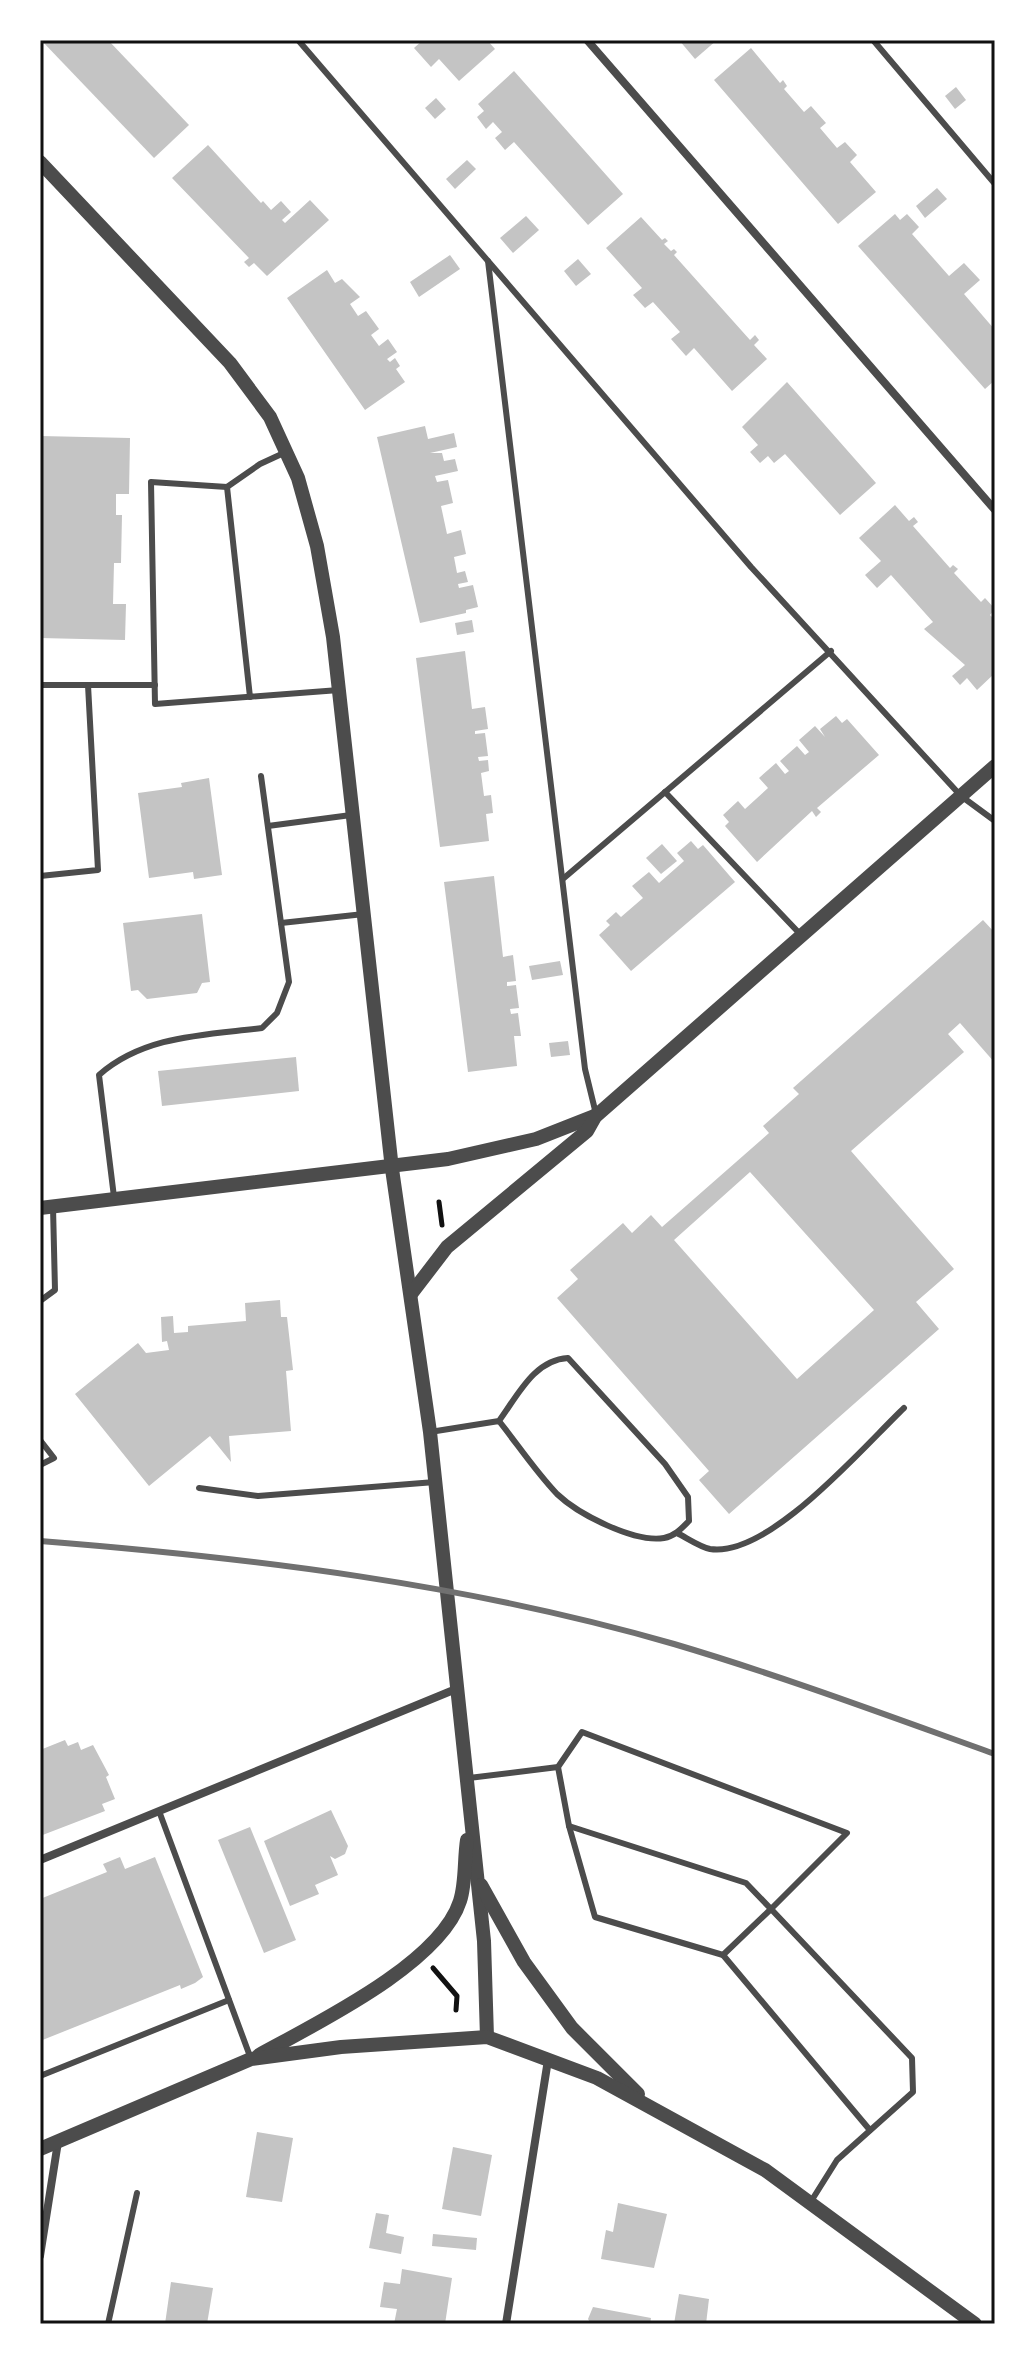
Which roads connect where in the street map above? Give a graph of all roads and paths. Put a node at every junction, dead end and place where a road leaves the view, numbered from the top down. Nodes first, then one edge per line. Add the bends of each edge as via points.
1 (298, 40) edge
2 (587, 40) edge
3 (873, 40) edge
4 (40, 162) edge
5 (995, 184) edge
6 (488, 261) junction
7 (286, 452) junction
8 (227, 487) junction
9 (995, 510) edge
10 (831, 651) junction
11 (40, 685) edge
12 (88, 685) junction
13 (155, 685) junction
14 (339, 690) junction
15 (250, 697) junction
16 (995, 766) edge
17 (261, 776) dead end
18 (665, 792) junction
19 (961, 796) junction
20 (352, 815) junction
21 (995, 821) edge
22 (268, 826) junction
23 (40, 876) edge
24 (564, 878) junction
25 (364, 914) junction
26 (281, 923) junction
27 (801, 935) junction
28 (597, 1115) junction
29 (392, 1169) junction
30 (115, 1200) junction
31 (439, 1202) dead end
32 (46, 1207) edge
33 (443, 1234) dead end
34 (411, 1294) junction
35 (40, 1301) edge
36 (904, 1408) dead end
37 (499, 1421) junction
38 (430, 1432) junction
39 (40, 1440) edge
40 (40, 1465) edge
41 (435, 1482) junction
42 (199, 1488) dead end
43 (677, 1533) junction
44 (456, 1689) junction
45 (558, 1767) junction
46 (465, 1779) junction
47 (159, 1811) junction
48 (470, 1816) junction
49 (569, 1826) junction
50 (40, 1860) edge
51 (477, 1877) junction
52 (771, 1909) junction
53 (723, 1955) junction
54 (429, 1963) dead end
55 (229, 2000) junction
56 (456, 2010) dead end
57 (487, 2037) junction
58 (251, 2059) junction
59 (548, 2060) junction
60 (40, 2076) edge
61 (646, 2102) junction
62 (869, 2129) junction
63 (58, 2142) junction
64 (40, 2149) edge
65 (137, 2193) dead end
66 (810, 2203) junction
67 (40, 2256) edge
68 (108, 2324) edge
69 (506, 2324) edge
70 (975, 2324) edge

1 - 6 lane
2 - 9 street
3 - 5 lane
4 - 7 street via 230,363 270,417
6 - 10 lane via 751,567
6 - 24 lane
7 - 8 lane
7 - 14 street via 317,546
8 - 13 lane via 151,482
8 - 15 lane
10 - 18 lane
10 - 19 lane
11 - 12 lane
12 - 13 lane
12 - 23 lane via 98,870
13 - 15 lane via 155,704
14 - 15 lane
14 - 20 street
16 - 19 street
17 - 22 lane
18 - 24 lane
18 - 27 lane
19 - 21 lane
19 - 27 street
20 - 22 lane
20 - 25 street
22 - 26 lane
24 - 28 lane via 585,1069
25 - 26 lane
25 - 29 street
26 - 30 lane via 289,982 277,1013 262,1028 173,1038 118,1058 99,1075
27 - 28 street
28 - 29 street via 499,1148
28 - 34 street via 587,1131 447,1247
29 - 30 street
29 - 34 street
30 - 32 street
31 - 33 path
32 - 35 lane via 55,1290
34 - 38 street
36 - 43 lane via 763,1537 738,1547 710,1549
37 - 38 lane
37 - 43 lane via 558,1495 593,1520 642,1536
37 - 43 lane via 538,1368 551,1359 568,1358 665,1464 688,1497 689,1521
38 - 41 street
39 - 40 lane via 54,1458
41 - 42 lane via 258,1496
41 - 44 street
44 - 46 street
44 - 47 street
45 - 46 lane
45 - 49 lane
45 - 52 lane via 582,1732 847,1833
46 - 48 street
47 - 50 street
47 - 55 lane
48 - 51 street
48 - 58 street via 460,1902 435,1940 391,1979
49 - 52 lane via 746,1883
49 - 53 lane via 595,1917
51 - 57 street
51 - 61 street via 524,1962 572,2028
52 - 53 lane
52 - 62 lane via 912,2058 913,2092
53 - 62 lane
54 - 56 path via 457,1996
55 - 58 lane
55 - 60 lane
57 - 58 street
57 - 59 street
58 - 63 street
59 - 61 street
59 - 69 street
61 - 66 street via 765,2170
62 - 66 lane via 837,2160
63 - 64 street
63 - 67 street
65 - 68 lane
66 - 70 street

